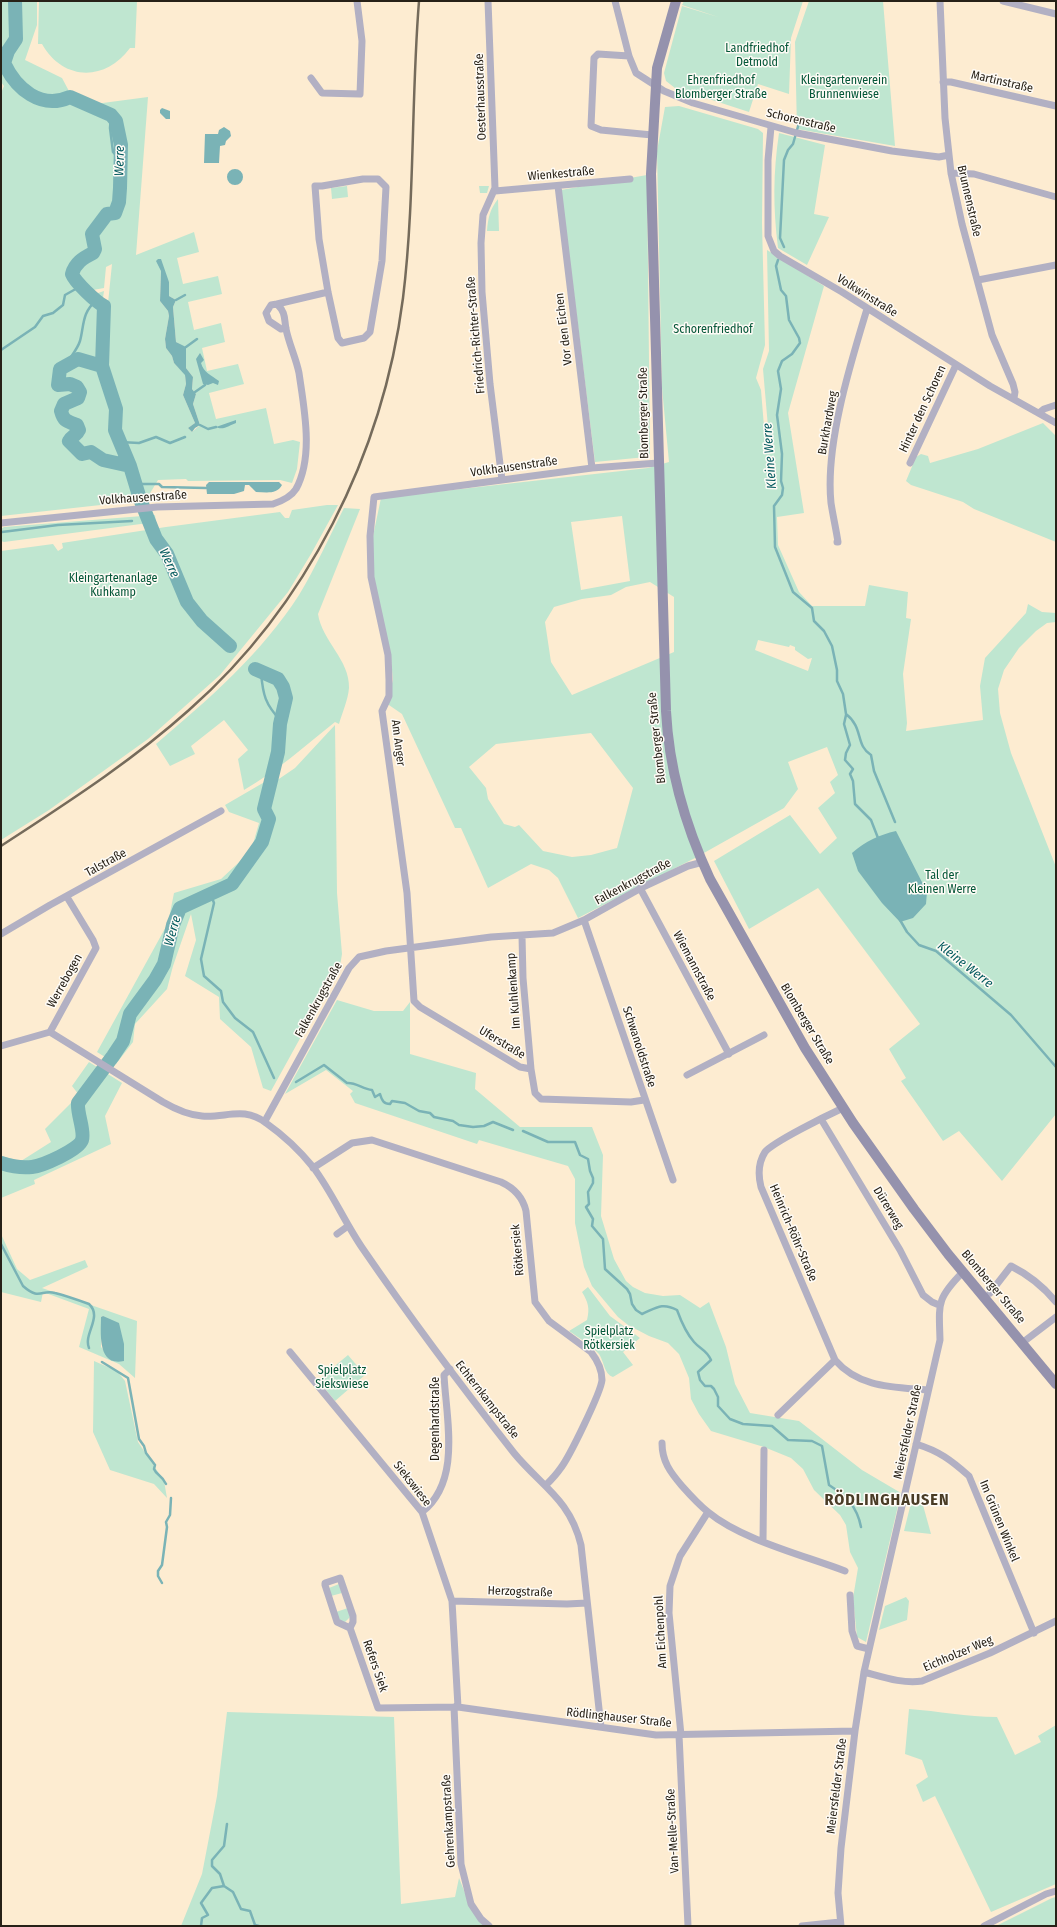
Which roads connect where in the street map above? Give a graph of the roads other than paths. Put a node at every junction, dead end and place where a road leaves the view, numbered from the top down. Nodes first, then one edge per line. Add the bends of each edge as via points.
1 (357, 1) edge
2 (488, 1) edge
3 (615, 1) edge
4 (676, 1) edge
5 (940, 1) edge
6 (1003, 1) edge
7 (1056, 14) edge
8 (629, 56) junction
9 (311, 78) dead end
10 (943, 82) junction
11 (655, 85) junction
12 (1056, 106) edge
13 (771, 127) junction
14 (652, 135) junction
15 (948, 155) junction
16 (951, 173) junction
17 (630, 179) dead end
18 (558, 186) junction
19 (495, 191) junction
20 (1056, 197) edge
21 (1056, 265) edge
22 (978, 280) junction
23 (328, 292) junction
24 (277, 304) junction
25 (867, 309) junction
26 (286, 328) junction
27 (956, 365) junction
28 (1014, 398) junction
29 (1056, 405) edge
30 (1039, 413) junction
31 (1056, 423) edge
32 (658, 463) junction
33 (910, 463) dead end
34 (592, 468) junction
35 (502, 480) junction
36 (374, 497) joint
37 (1, 523) edge
38 (837, 542) dead end
39 (222, 811) dead end
40 (702, 862) junction
41 (640, 888) junction
42 (67, 897) junction
43 (584, 920) junction
44 (1, 934) edge
45 (522, 936) junction
46 (412, 947) junction
47 (50, 1032) junction
48 (764, 1035) dead end
49 (1, 1046) edge
50 (729, 1054) junction
51 (531, 1069) junction
52 (687, 1075) dead end
53 (644, 1100) junction
54 (843, 1108) junction
55 (821, 1119) junction
56 (265, 1121) junction
57 (313, 1168) junction
58 (673, 1180) dead end
59 (348, 1226) junction
60 (336, 1234) dead end
61 (963, 1272) junction
62 (990, 1293) dead end
63 (1056, 1302) edge
64 (939, 1305) junction
65 (1056, 1317) edge
66 (1022, 1343) junction
67 (290, 1352) dead end
68 (835, 1360) junction
69 (450, 1369) junction
70 (1056, 1384) edge
71 (927, 1390) junction
72 (778, 1415) dead end
73 (662, 1443) dead end
74 (916, 1444) junction
75 (764, 1450) dead end
76 (546, 1485) junction
77 (422, 1512) junction
78 (708, 1512) junction
79 (763, 1541) junction
80 (845, 1571) dead end
81 (850, 1595) dead end
82 (452, 1601) junction
83 (587, 1603) junction
84 (1056, 1621) edge
85 (350, 1628) junction
86 (1034, 1633) junction
87 (869, 1649) junction
88 (864, 1672) junction
89 (456, 1707) junction
90 (601, 1727) junction
91 (854, 1731) junction
92 (680, 1735) junction
93 (1056, 1891) edge
94 (840, 1924) edge
95 (489, 1926) edge
96 (688, 1926) edge
97 (802, 1926) edge
98 (984, 1926) edge

1 - 9 street via 362,40 360,94 322,93
2 - 19 street, Oesterhausstraße
3 - 8 street, Schorenstraße
4 - 11 street, Blomberger Straße via 659,58
5 - 10 street, Brunnenstraße
6 - 7 street
8 - 11 street, Schorenstraße via 636,73
8 - 14 street via 598,54 594,58 591,126 601,130
10 - 12 street, Martinstraße
10 - 15 street, Brunnenstraße
11 - 13 street, Schorenstraße via 693,103
11 - 14 street, Blomberger Straße
13 - 15 street, Schorenstraße via 886,150 939,157
13 - 25 street, Volkwinstraße via 768,219 770,244 780,256
14 - 32 street, Blomberger Straße
15 - 16 street, Brunnenstraße
16 - 20 street via 974,174
16 - 22 street, Brunnenstraße
17 - 18 street, Wienkestraße
18 - 19 street, Wienkestraße
18 - 34 street, Vor den Eichen
19 - 35 street, Friedrich-Richter-Straße via 483,215 482,292
21 - 22 street
22 - 28 street, Brunnenstraße via 992,335 1013,384
23 - 23 street via 319,239 315,186 378,179 386,187 382,261 370,332 364,338 342,343 338,338
23 - 24 street
24 - 26 street via 285,314
24 - 26 street via 271,305 266,313 269,321 281,329
25 - 27 street, Volkwinstraße
25 - 38 street, Burkhardweg via 844,394 834,447 831,502
26 - 37 street, Volkhausenstraße via 298,373 304,412 305,447 301,476 295,490 286,499 273,504 157,507
27 - 28 street, Volkwinstraße
27 - 33 street, Hinter den Schoren
28 - 30 street, Volkwinstraße
29 - 30 street
30 - 31 street, Volkwinstraße
32 - 34 street, Volkhausenstraße
32 - 40 street, Blomberger Straße via 668,741 678,796
34 - 35 street, Volkhausenstraße
35 - 36 street, Volkhausenstraße
36 - 46 street, Am Anger via 370,536 371,577 388,655 389,696 382,711
39 - 42 street, Talstraße
40 - 41 street, Falkenkrugstraße
40 - 54 street, Blomberger Straße via 773,994
41 - 43 street, Falkenkrugstraße
41 - 50 street, Wiemannstraße
42 - 44 street, Talstraße
42 - 47 street, Werrebogen via 96,948
43 - 45 street, Falkenkrugstraße via 553,933
43 - 53 street, Schwanoldstraße via 625,1036
45 - 46 street, Falkenkrugstraße via 491,937
45 - 51 street, Im Kuhlenkamp
46 - 51 street, Uferstraße via 415,1003 520,1067
46 - 56 street, Falkenkrugstraße via 363,956 352,963
47 - 49 street
47 - 56 street via 182,1112 202,1116 248,1113
48 - 50 street
50 - 52 street
51 - 53 street, Uferstraße via 535,1093 541,1099 625,1102
53 - 58 street, Schwanoldstraße
54 - 55 street, Heinrich-Röhr-Straße
54 - 61 street, Blomberger Straße via 914,1209
55 - 64 street, Dürerweg via 900,1250 923,1295
55 - 68 street, Heinrich-Röhr-Straße via 768,1149 758,1172 764,1195
56 - 57 street, Echternkampstraße
57 - 59 street, Echternkampstraße
57 - 76 street, Rötkersiek via 349,1145 372,1140 501,1182 521,1198 526,1211 535,1302 549,1321 591,1352 601,1373 600,1389 574,1443 560,1470
59 - 60 street
59 - 69 street, Echternkampstraße
61 - 64 street via 951,1284
61 - 66 street, Blomberger Straße
62 - 63 street via 1011,1266 1037,1281
64 - 71 street, Meiersfelder Straße via 940,1340
65 - 66 street
66 - 70 street, Blomberger Straße
67 - 77 street, Siekswiese
68 - 71 street, Heinrich-Röhr-Straße via 855,1377 870,1384
68 - 72 street
69 - 76 street, Echternkampstraße via 519,1458
69 - 77 street, Degenhardstraße via 444,1375 448,1448 446,1472 437,1493
71 - 74 street, Meiersfelder Straße
73 - 78 street via 664,1460 669,1470
74 - 86 street, Im Grünen Winkel via 934,1449 969,1476
74 - 87 street, Meiersfelder Straße
75 - 79 street
76 - 83 street, Echternkampstraße via 563,1504 578,1532
77 - 82 street, Siekswiese
78 - 79 street
78 - 92 street, Am Eichenpohl via 680,1556 670,1586 669,1612
79 - 80 street
81 - 87 street via 852,1631 857,1646
82 - 83 street, Herzogstraße
82 - 89 street, Siekswiese
83 - 90 street, Echternkampstraße
84 - 86 street, Eichholzer Weg
85 - 85 street, Refers Siek via 353,1616 340,1578 325,1583 337,1622
85 - 89 street, Refers Siek via 378,1708
86 - 88 street, Eichholzer Weg via 922,1681 888,1678
87 - 88 street, Meiersfelder Straße
88 - 91 street, Meiersfelder Straße
89 - 90 street, Rödlinghauser Straße
89 - 95 street, Gehrenkampstraße via 461,1864 471,1904
90 - 92 street, Rödlinghauser Straße via 656,1735
91 - 92 street, Rödlinghauser Straße
91 - 94 street, Meiersfelder Straße via 841,1848 838,1893
92 - 96 street, Van-Melle-Straße
93 - 98 street
94 - 97 street

